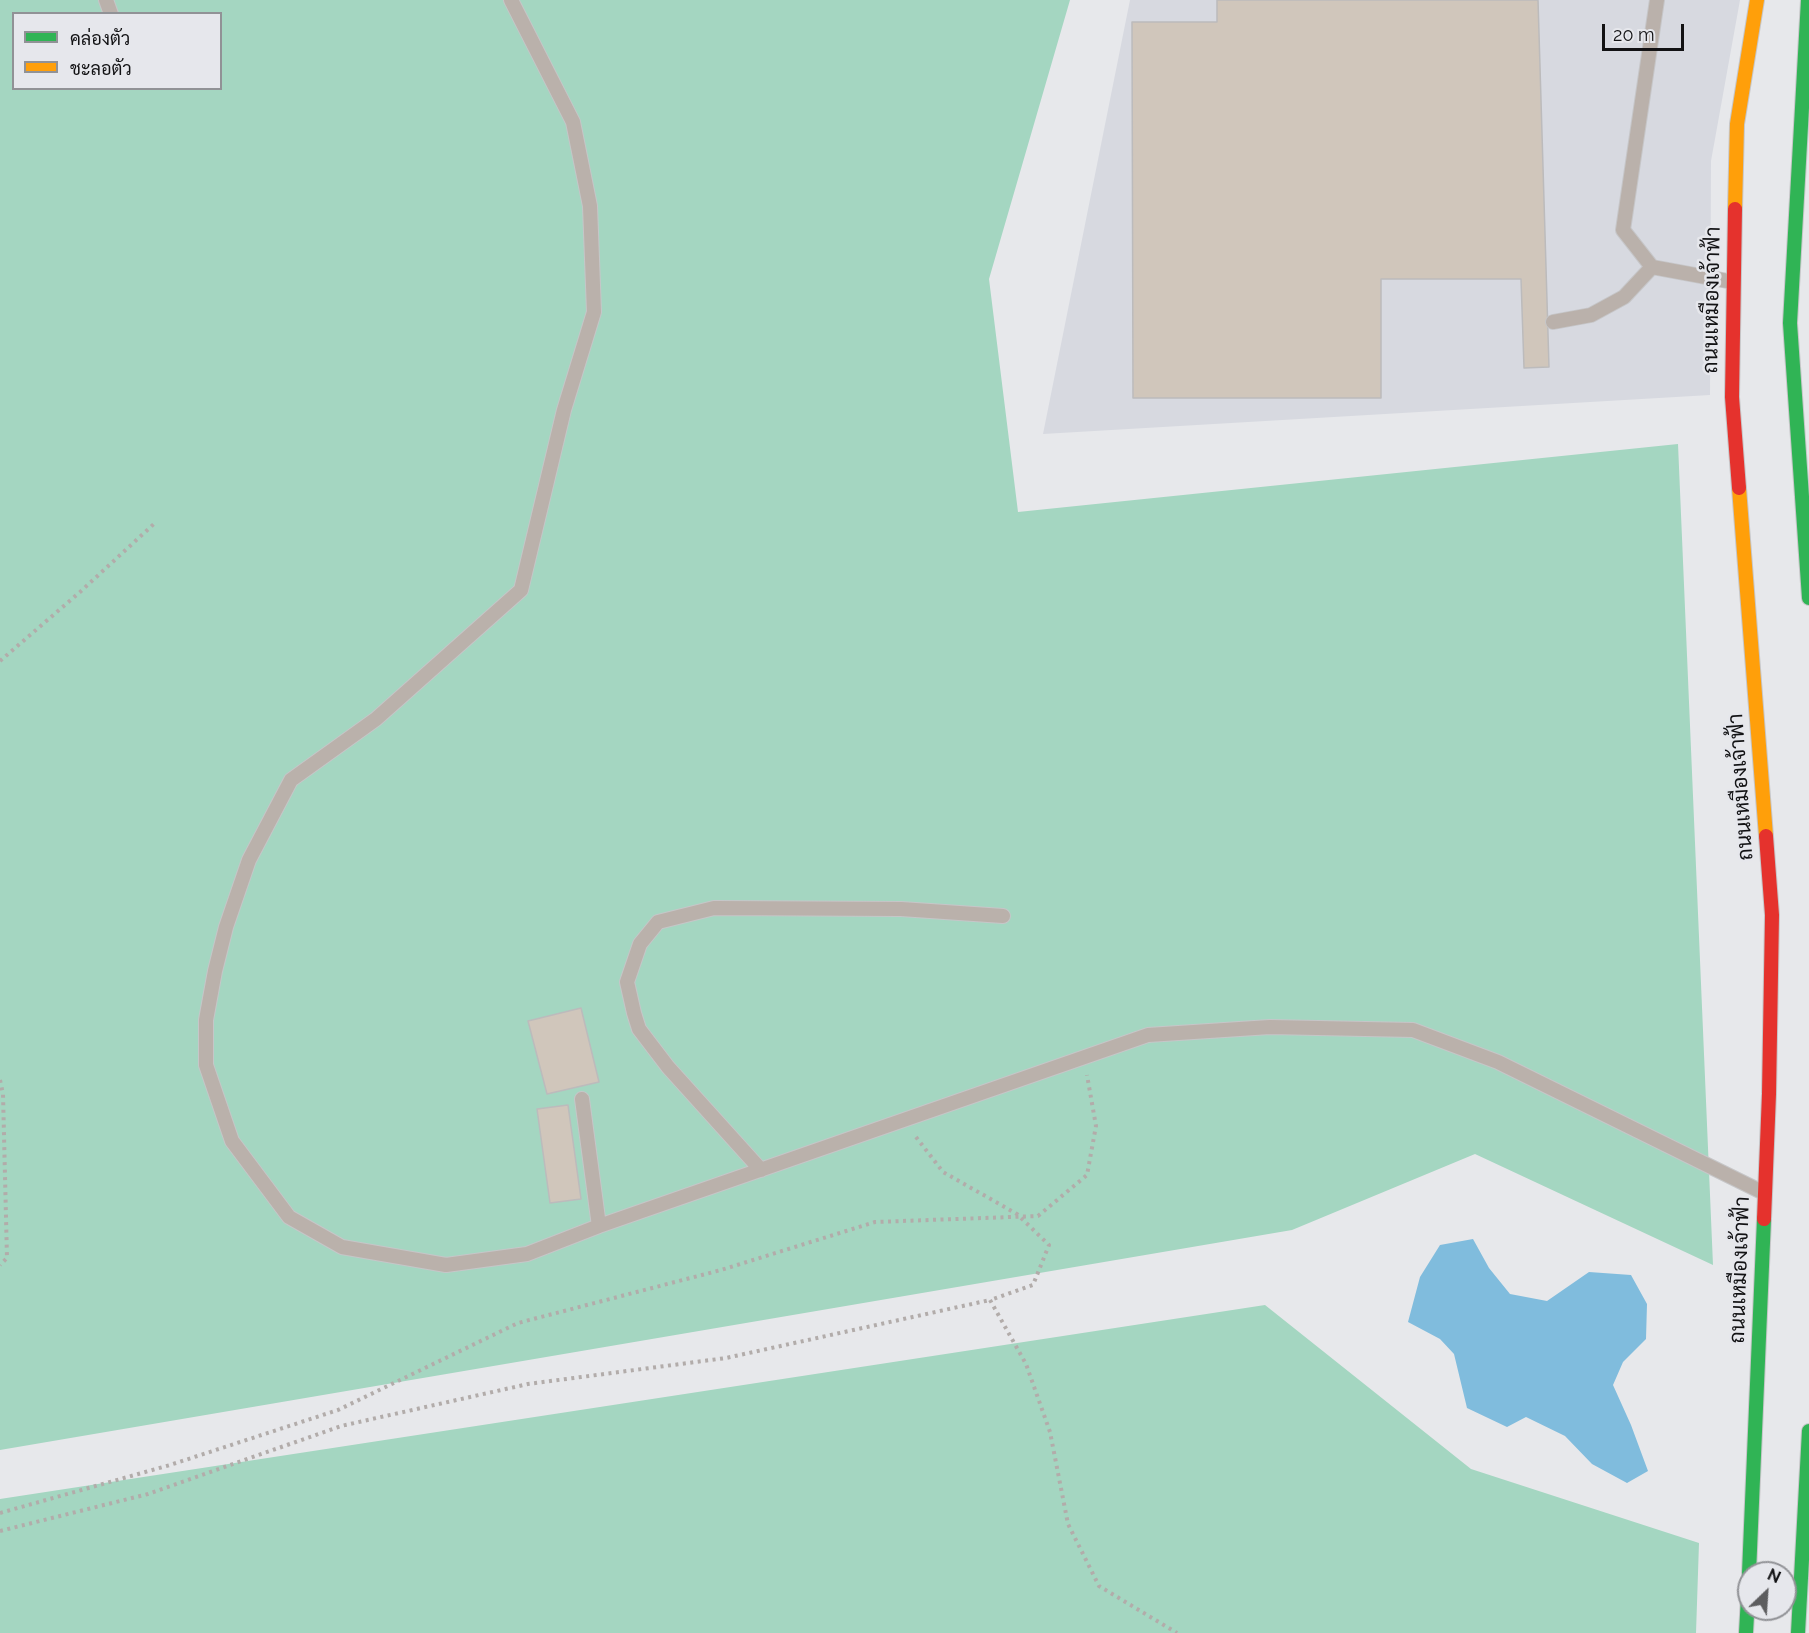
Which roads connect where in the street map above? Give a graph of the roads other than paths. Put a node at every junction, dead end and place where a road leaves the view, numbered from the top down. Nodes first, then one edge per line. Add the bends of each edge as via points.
1 (511, 0) edge
2 (1657, 0) edge
3 (1756, 0) edge
4 (1808, 0) edge
5 (1652, 267) junction
6 (1733, 282) junction
7 (1553, 322) dead end
8 (1809, 598) edge
9 (1002, 916) dead end
10 (582, 1099) dead end
11 (761, 1170) junction
12 (1764, 1193) junction
13 (599, 1226) junction
14 (1809, 1431) edge
15 (1749, 1561) edge
16 (1798, 1633) edge

1 - 13 lane via 573,122 590,206 594,312 564,410 520,590 376,719 291,780 249,860 226,927 206,1020 206,1065 232,1141 282,1208 289,1217 342,1247 446,1265 527,1254
2 - 5 lane via 1623,230
3 - 6 street, ถนนเหมืองเจ้าฟ้า via 1737,124
4 - 8 street via 1790,323
5 - 6 lane
5 - 7 lane via 1624,297 1591,315
6 - 12 street, ถนนเหมืองเจ้าฟ้า via 1732,398 1772,915
9 - 11 lane via 901,909 714,908 658,922 640,944 627,982 639,1029
10 - 13 lane
11 - 12 lane via 1148,1035 1270,1027 1413,1030 1498,1062
11 - 13 lane
12 - 15 street, ถนนเหมืองเจ้าฟ้า
14 - 16 street

